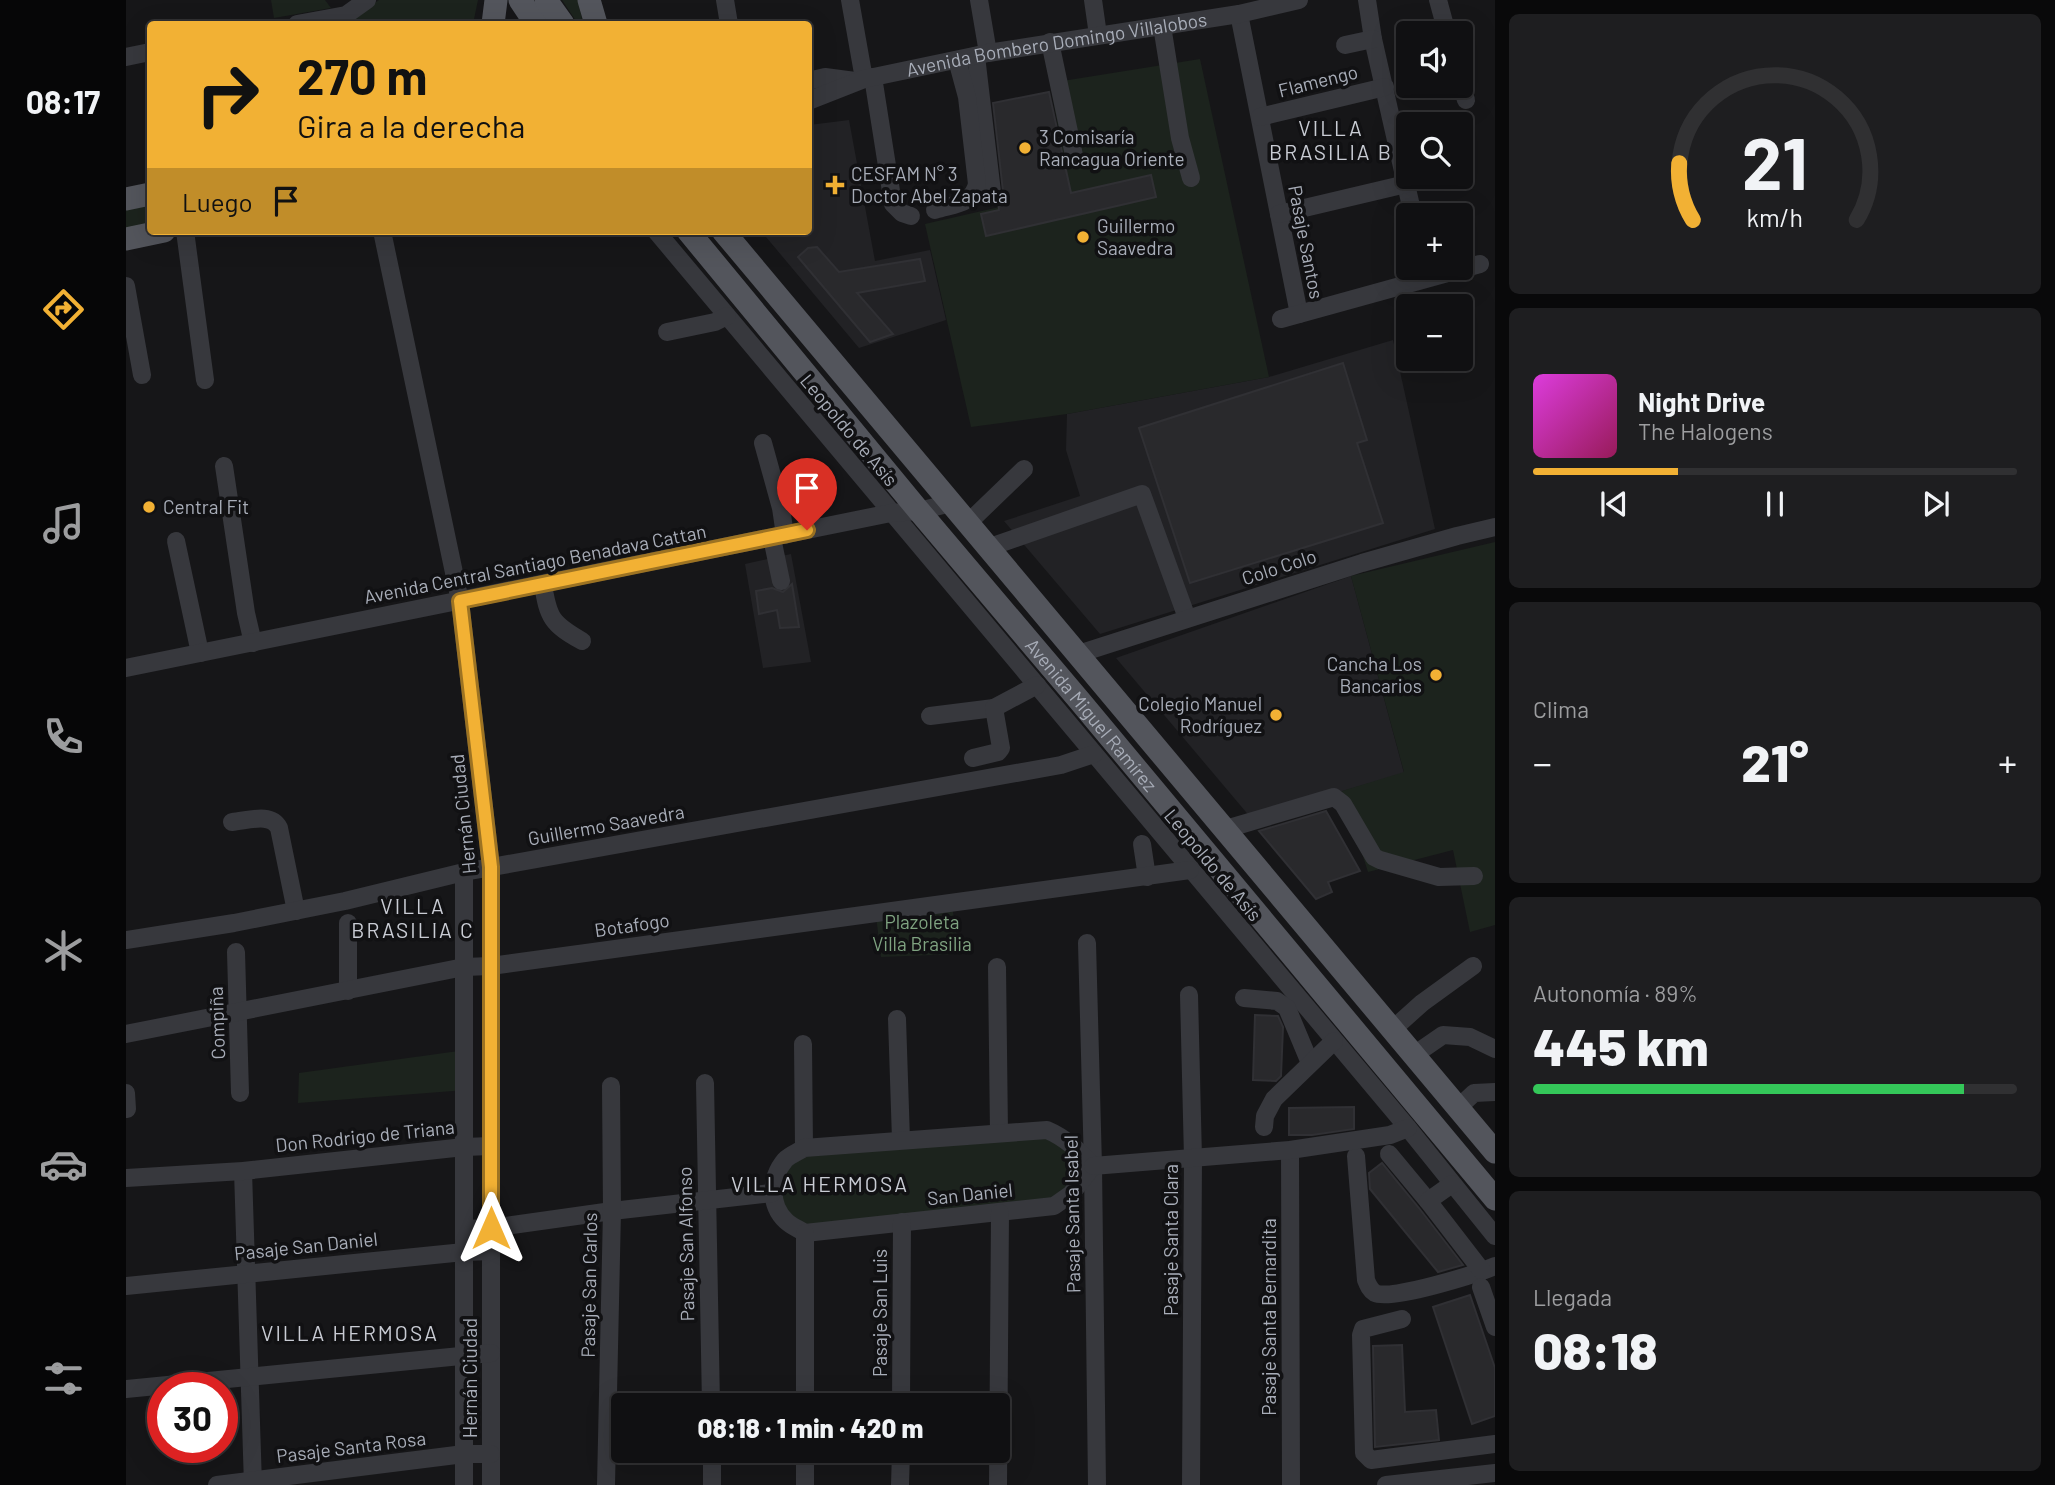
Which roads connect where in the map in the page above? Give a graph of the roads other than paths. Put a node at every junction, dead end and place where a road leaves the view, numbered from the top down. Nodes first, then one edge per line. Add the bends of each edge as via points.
1 (336, 0) edge
2 (367, 0) edge
3 (496, 0) edge
4 (520, 0) edge
5 (546, 0) edge
6 (589, 0) edge
7 (725, 0) edge
8 (850, 0) edge
9 (979, 0) edge
10 (1093, 0) edge
11 (1299, 0) edge
12 (1367, 0) edge
13 (1438, 0) edge
14 (1219, 9) edge
15 (1239, 14) junction
16 (347, 20) edge
17 (493, 21) edge
18 (534, 21) edge
19 (561, 21) edge
20 (595, 21) edge
21 (728, 21) edge
22 (1444, 21) edge
23 (1162, 26) junction
24 (1098, 35) junction
25 (1373, 38) junction
26 (1050, 42) junction
27 (1345, 45) dead end
28 (147, 53) edge
29 (982, 55) junction
30 (126, 57) edge
31 (957, 60) junction
32 (864, 79) junction
33 (812, 80) edge
34 (1385, 87) junction
35 (812, 100) edge
36 (1260, 117) junction
37 (1396, 138) edge
38 (1075, 160) dead end
39 (1191, 178) dead end
40 (1396, 186) edge
41 (992, 192) dead end
42 (147, 195) edge
43 (126, 199) edge
44 (935, 210) dead end
45 (1279, 214) junction
46 (911, 216) dead end
47 (147, 235) edge
48 (186, 235) edge
49 (383, 235) edge
50 (659, 235) edge
51 (691, 235) edge
52 (726, 235) edge
53 (126, 239) edge
54 (1480, 264) dead end
55 (1473, 265) edge
56 (1403, 280) edge
57 (126, 286) edge
58 (727, 316) junction
59 (667, 332) dead end
60 (142, 374) dead end
61 (205, 380) dead end
62 (763, 443) dead end
63 (224, 466) dead end
64 (1024, 469) dead end
65 (951, 503) junction
66 (919, 511) junction
67 (891, 513) junction
68 (968, 523) junction
69 (1495, 527) edge
70 (779, 536) junction
71 (176, 541) dead end
72 (990, 547) junction
73 (781, 581) dead end
74 (543, 584) junction
75 (988, 594) junction
76 (460, 601) junction
77 (1188, 618) junction
78 (582, 641) dead end
79 (253, 643) junction
80 (200, 653) junction
81 (1078, 654) junction
82 (126, 668) edge
83 (1037, 685) junction
84 (994, 708) junction
85 (930, 716) dead end
86 (1094, 754) junction
87 (973, 758) dead end
88 (232, 822) dead end
89 (1226, 829) junction
90 (1142, 844) dead end
91 (491, 867) junction
92 (1190, 870) junction
93 (464, 872) junction
94 (1474, 876) dead end
95 (1147, 877) junction
96 (296, 911) junction
97 (348, 923) dead end
98 (126, 940) edge
99 (1087, 943) dead end
100 (236, 952) dead end
101 (491, 966) junction
102 (464, 967) junction
103 (998, 967) dead end
104 (1473, 967) dead end
105 (348, 991) junction
106 (1189, 995) dead end
107 (1244, 998) dead end
108 (237, 1012) junction
109 (897, 1019) dead end
110 (1393, 1029) junction
111 (126, 1034) edge
112 (1334, 1041) junction
113 (803, 1044) dead end
114 (1495, 1049) edge
115 (1415, 1055) junction
116 (1311, 1063) junction
117 (705, 1083) dead end
118 (611, 1086) dead end
119 (1495, 1092) edge
120 (126, 1093) edge
121 (240, 1093) dead end
122 (1459, 1107) junction
123 (127, 1109) edge
124 (1264, 1127) dead end
125 (1408, 1128) junction
126 (999, 1133) junction
127 (901, 1140) junction
128 (491, 1146) junction
129 (464, 1147) junction
130 (804, 1148) junction
131 (1290, 1150) junction
132 (1495, 1152) edge
133 (1389, 1154) dead end
134 (1356, 1156) dead end
135 (1193, 1158) junction
136 (1093, 1166) junction
137 (243, 1171) junction
138 (126, 1178) edge
139 (1452, 1184) junction
140 (772, 1194) junction
141 (1495, 1199) edge
142 (706, 1200) junction
143 (1428, 1201) junction
144 (612, 1211) junction
145 (1000, 1213) junction
146 (902, 1222) junction
147 (491, 1228) junction
148 (464, 1229) junction
149 (805, 1233) junction
150 (1495, 1236) edge
151 (491, 1251) junction
152 (464, 1252) junction
153 (247, 1273) junction
154 (1486, 1275) edge
155 (126, 1286) edge
156 (1402, 1319) dead end
157 (1495, 1328) edge
158 (491, 1353) junction
159 (464, 1355) junction
160 (250, 1375) junction
161 (126, 1389) edge
162 (711, 1393) edge
163 (805, 1393) edge
164 (901, 1393) edge
165 (1495, 1444) edge
166 (1471, 1448) junction
167 (464, 1454) junction
168 (491, 1454) junction
169 (712, 1463) edge
170 (804, 1463) edge
171 (901, 1463) edge
172 (1495, 1473) edge
173 (1473, 1480) edge
174 (253, 1483) edge
175 (217, 1485) edge
176 (464, 1485) edge
177 (491, 1485) edge
178 (606, 1485) edge
179 (712, 1485) edge
180 (804, 1485) edge
181 (900, 1485) edge
182 (998, 1485) edge
183 (1097, 1485) edge
184 (1191, 1485) edge
185 (1291, 1485) edge
186 (1386, 1485) edge

1 - 16 street
2 - 16 street
3 - 17 main road
4 - 18 main road
5 - 19 main road
6 - 20 main road
7 - 21 street
8 - 32 street
9 - 29 street
10 - 24 street
11 - 15 street, Avenida Bombero Domingo Villalobos
12 - 25 street
13 - 22 street
14 - 15 street, Avenida Bombero Domingo Villalobos
14 - 23 street, Avenida Bombero Domingo Villalobos
15 - 36 street, Pasaje Santos
23 - 24 street, Avenida Bombero Domingo Villalobos
23 - 39 street
24 - 26 street, Avenida Bombero Domingo Villalobos
25 - 27 street
25 - 34 street
26 - 29 street, Avenida Bombero Domingo Villalobos
26 - 38 street
28 - 30 street
29 - 31 street, Avenida Bombero Domingo Villalobos
29 - 41 street
31 - 32 street, Avenida Bombero Domingo Villalobos
31 - 44 street via 967,97 977,184 967,200
32 - 33 street, Avenida Bombero Domingo Villalobos
32 - 35 street, Avenida Bombero Domingo Villalobos
32 - 46 street via 893,204
34 - 36 street, Flamengo
34 - 37 street
36 - 45 street, Pasaje Santos
40 - 45 street
42 - 43 main road
45 - 56 street, Pasaje Santos via 1290,316
47 - 53 main road
48 - 61 street
49 - 76 street, Hernán Ciudad
50 - 58 street, Leopoldo de Asís
51 - 66 main road, Avenida Miguel Ramírez
52 - 65 main road, Avenida Miguel Ramírez
54 - 55 street
57 - 60 street
58 - 59 street
58 - 67 street, Leopoldo de Asís
62 - 70 street via 781,508
63 - 79 street
64 - 68 street
65 - 66 street, Avenida Central Santiago Benadava Cattan
65 - 68 main road, Avenida Miguel Ramírez
66 - 67 street, Avenida Central Santiago Benadava Cattan
66 - 75 main road, Avenida Miguel Ramírez
67 - 70 street, Avenida Central Santiago Benadava Cattan
67 - 83 street, Leopoldo de Asís
68 - 72 main road, Avenida Miguel Ramírez
69 - 77 street, Colo Colo
70 - 73 street
70 - 74 street, Avenida Central Santiago Benadava Cattan
71 - 80 street
72 - 77 street via 1142,494
72 - 81 main road, Avenida Miguel Ramírez
74 - 76 street, Avenida Central Santiago Benadava Cattan
74 - 78 street via 552,621
75 - 81 main road via 1005,598
75 - 141 main road, Avenida Miguel Ramírez
76 - 79 street, Avenida Central Santiago Benadava Cattan
76 - 91 street, Hernán Ciudad
77 - 81 street, Colo Colo
79 - 80 street, Avenida Central Santiago Benadava Cattan
80 - 82 street, Avenida Central Santiago Benadava Cattan
81 - 89 main road, Avenida Miguel Ramírez
83 - 84 street
83 - 86 street, Leopoldo de Asís
84 - 85 street
84 - 87 street via 1001,748
86 - 91 street, Guillermo Saavedra via 1060,765
86 - 92 street, Leopoldo de Asís
88 - 96 street via 269,818 275,822
89 - 94 street via 1334,797 1343,804 1374,857 1439,877
89 - 110 main road, Avenida Miguel Ramírez
90 - 95 street
91 - 93 street, Guillermo Saavedra
91 - 101 street, Hernán Ciudad
92 - 95 street, Botafogo
92 - 112 street, Leopoldo de Asís
93 - 96 street, Guillermo Saavedra
93 - 102 street, Hernán Ciudad
95 - 101 street, Botafogo
96 - 98 street, Guillermo Saavedra
97 - 105 street
99 - 136 street, Pasaje Santa Isabel
100 - 108 street, Compiña
101 - 102 street, Botafogo
101 - 128 street, Hernán Ciudad
102 - 105 street, Botafogo
102 - 129 street, Hernán Ciudad
103 - 126 street
104 - 110 street
105 - 108 street, Botafogo
106 - 135 street, Pasaje Santa Clara
107 - 116 street via 1277,1001 1287,1008
108 - 111 street, Botafogo
108 - 121 street, Compiña
109 - 127 street
110 - 115 main road, Avenida Miguel Ramírez
112 - 116 street
112 - 125 street, Leopoldo de Asís
113 - 130 street
114 - 115 street via 1470,1037 1443,1035
115 - 122 main road, Avenida Miguel Ramírez
116 - 124 street via 1269,1105
117 - 142 street, Pasaje San Alfonso
118 - 144 street, Pasaje San Carlos
119 - 122 street via 1474,1093
120 - 123 street
122 - 132 main road, Avenida Miguel Ramírez
125 - 131 street via 1390,1135
125 - 139 street, Leopoldo de Asís
126 - 127 street
126 - 136 street via 1047,1130
127 - 130 street
128 - 129 street, Don Rodrigo de Triana
128 - 147 street, Hernán Ciudad
129 - 137 street, Don Rodrigo de Triana
129 - 148 street, Hernán Ciudad
130 - 140 street via 786,1159
131 - 135 street
131 - 185 street, Pasaje Santa Bernardita
133 - 143 street
134 - 154 street via 1370,1289 1395,1295
135 - 136 street
135 - 184 street, Pasaje Santa Clara
136 - 145 street, San Daniel via 1071,1194 1054,1206
136 - 183 street, Pasaje Santa Isabel
137 - 138 street, Don Rodrigo de Triana
137 - 153 street
139 - 143 street
139 - 150 street, Leopoldo de Asís
140 - 142 street
140 - 149 street via 786,1223
142 - 144 street
142 - 162 street, Pasaje San Alfonso
143 - 154 street
144 - 147 street
144 - 178 street, Pasaje San Carlos
145 - 146 street, San Daniel
145 - 182 street
146 - 149 street, San Daniel
146 - 164 street, Pasaje San Luis
147 - 148 street
147 - 151 street, Hernán Ciudad
148 - 152 street, Hernán Ciudad
149 - 163 street
151 - 152 street, Pasaje San Daniel
151 - 158 street, Hernán Ciudad
152 - 153 street, Pasaje San Daniel
152 - 159 street, Hernán Ciudad
153 - 155 street, Pasaje San Daniel
153 - 160 street
154 - 157 street
156 - 166 street via 1363,1329 1361,1335 1364,1453 1371,1460
158 - 159 street
158 - 168 street, Hernán Ciudad
159 - 160 street
159 - 167 street, Hernán Ciudad
160 - 161 street
160 - 174 street
165 - 166 street
166 - 173 street
167 - 168 street, Pasaje Santa Rosa
167 - 174 street, Pasaje Santa Rosa
167 - 176 street, Hernán Ciudad
168 - 177 street, Hernán Ciudad
169 - 179 street
170 - 180 street
171 - 181 street
172 - 173 street
173 - 186 street
174 - 175 street, Pasaje Santa Rosa

